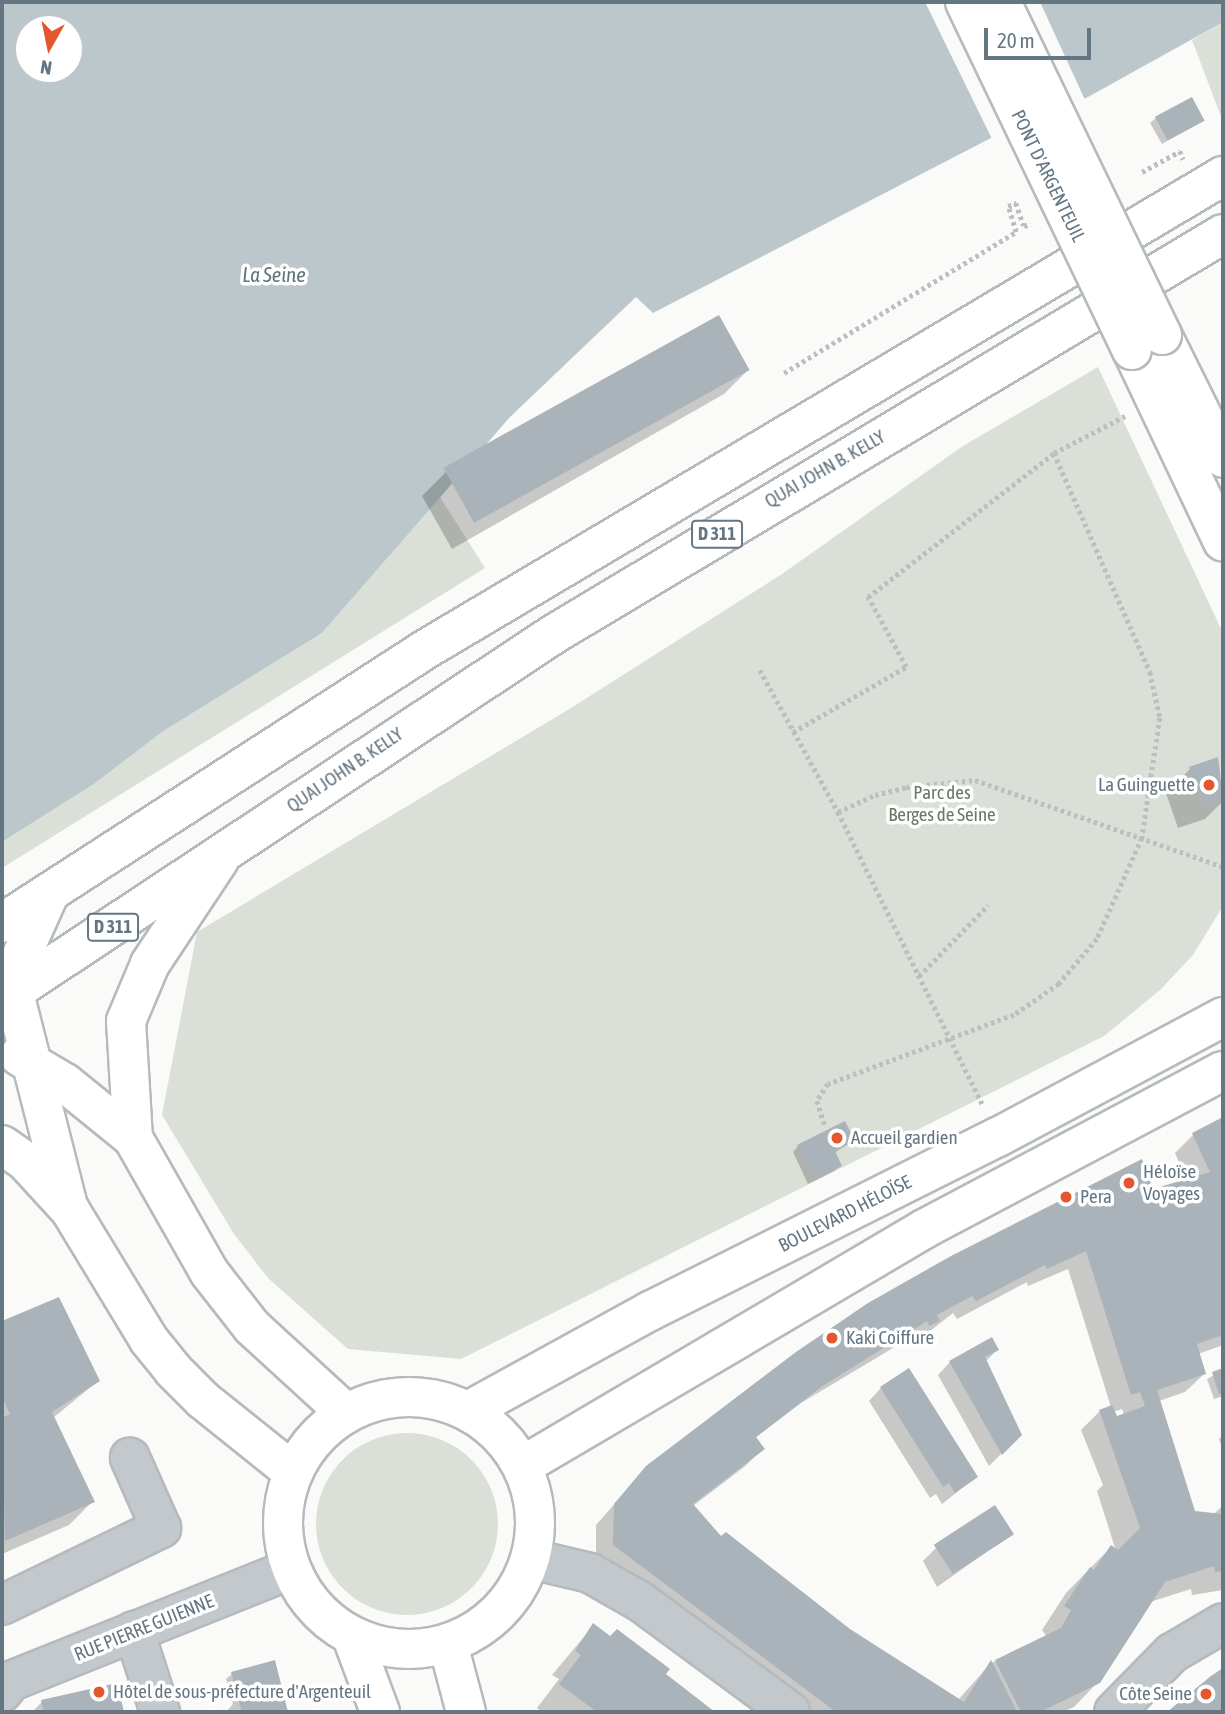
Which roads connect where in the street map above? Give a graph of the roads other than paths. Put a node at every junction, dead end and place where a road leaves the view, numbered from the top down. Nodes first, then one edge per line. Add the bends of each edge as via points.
1 (965, 2) edge
2 (1001, 2) edge
3 (1223, 176) edge
4 (1223, 234) edge
5 (1147, 342) junction
6 (1223, 457) edge
7 (1223, 542) edge
8 (223, 853) junction
9 (50, 892) junction
10 (2, 923) edge
11 (8, 996) edge
12 (1223, 1017) edge
13 (15, 1055) edge
14 (1223, 1071) edge
15 (133, 1139) junction
16 (2, 1145) edge
17 (70, 1210) junction
18 (468, 1411) junction
19 (346, 1413) junction
20 (130, 1458) dead end
21 (522, 1466) junction
22 (293, 1472) junction
23 (531, 1559) junction
24 (290, 1569) junction
25 (2, 1605) edge
26 (1223, 1623) edge
27 (134, 1631) junction
28 (352, 1637) junction
29 (448, 1644) junction
30 (5, 1675) edge
31 (160, 1712) edge
32 (380, 1712) edge
33 (466, 1712) edge
34 (790, 1712) edge
35 (1114, 1712) edge

1 - 5 main road, PONT D'ARGENTEUIL, bridge
2 - 5 main road, PONT D'ARGENTEUIL, bridge
3 - 9 main road, D 311 via 426,649
4 - 8 main road, QUAI JOHN B. KELLY / D 311 via 554,634
5 - 6 main road
5 - 7 main road
8 - 11 main road, D 311
8 - 15 main road via 150,964 126,1021
9 - 10 main road, D 311
9 - 11 main road
11 - 13 main road
12 - 18 main road, BOULEVARD HÉLOÏSE via 998,1137 650,1311
13 - 15 main road
13 - 17 main road
14 - 21 main road via 924,1229
15 - 19 main road via 177,1221 226,1294 252,1326
16 - 17 main road via 26,1161
17 - 22 main road via 149,1340 173,1370
18 - 19 main road via 417,1398 385,1399
18 - 21 main road via 499,1434
19 - 22 main road via 314,1438
20 - 25 street via 161,1528
21 - 23 main road via 535,1512
22 - 24 main road via 283,1504 282,1537
23 - 29 main road via 513,1596 484,1625
23 - 34 street via 590,1573 640,1602
24 - 27 street, RUE PIERRE GUIENNE
24 - 28 main road via 315,1609
26 - 35 street via 1172,1653
27 - 30 street, RUE PIERRE GUIENNE
27 - 31 street
28 - 29 main road via 400,1650
28 - 32 main road
29 - 33 main road

